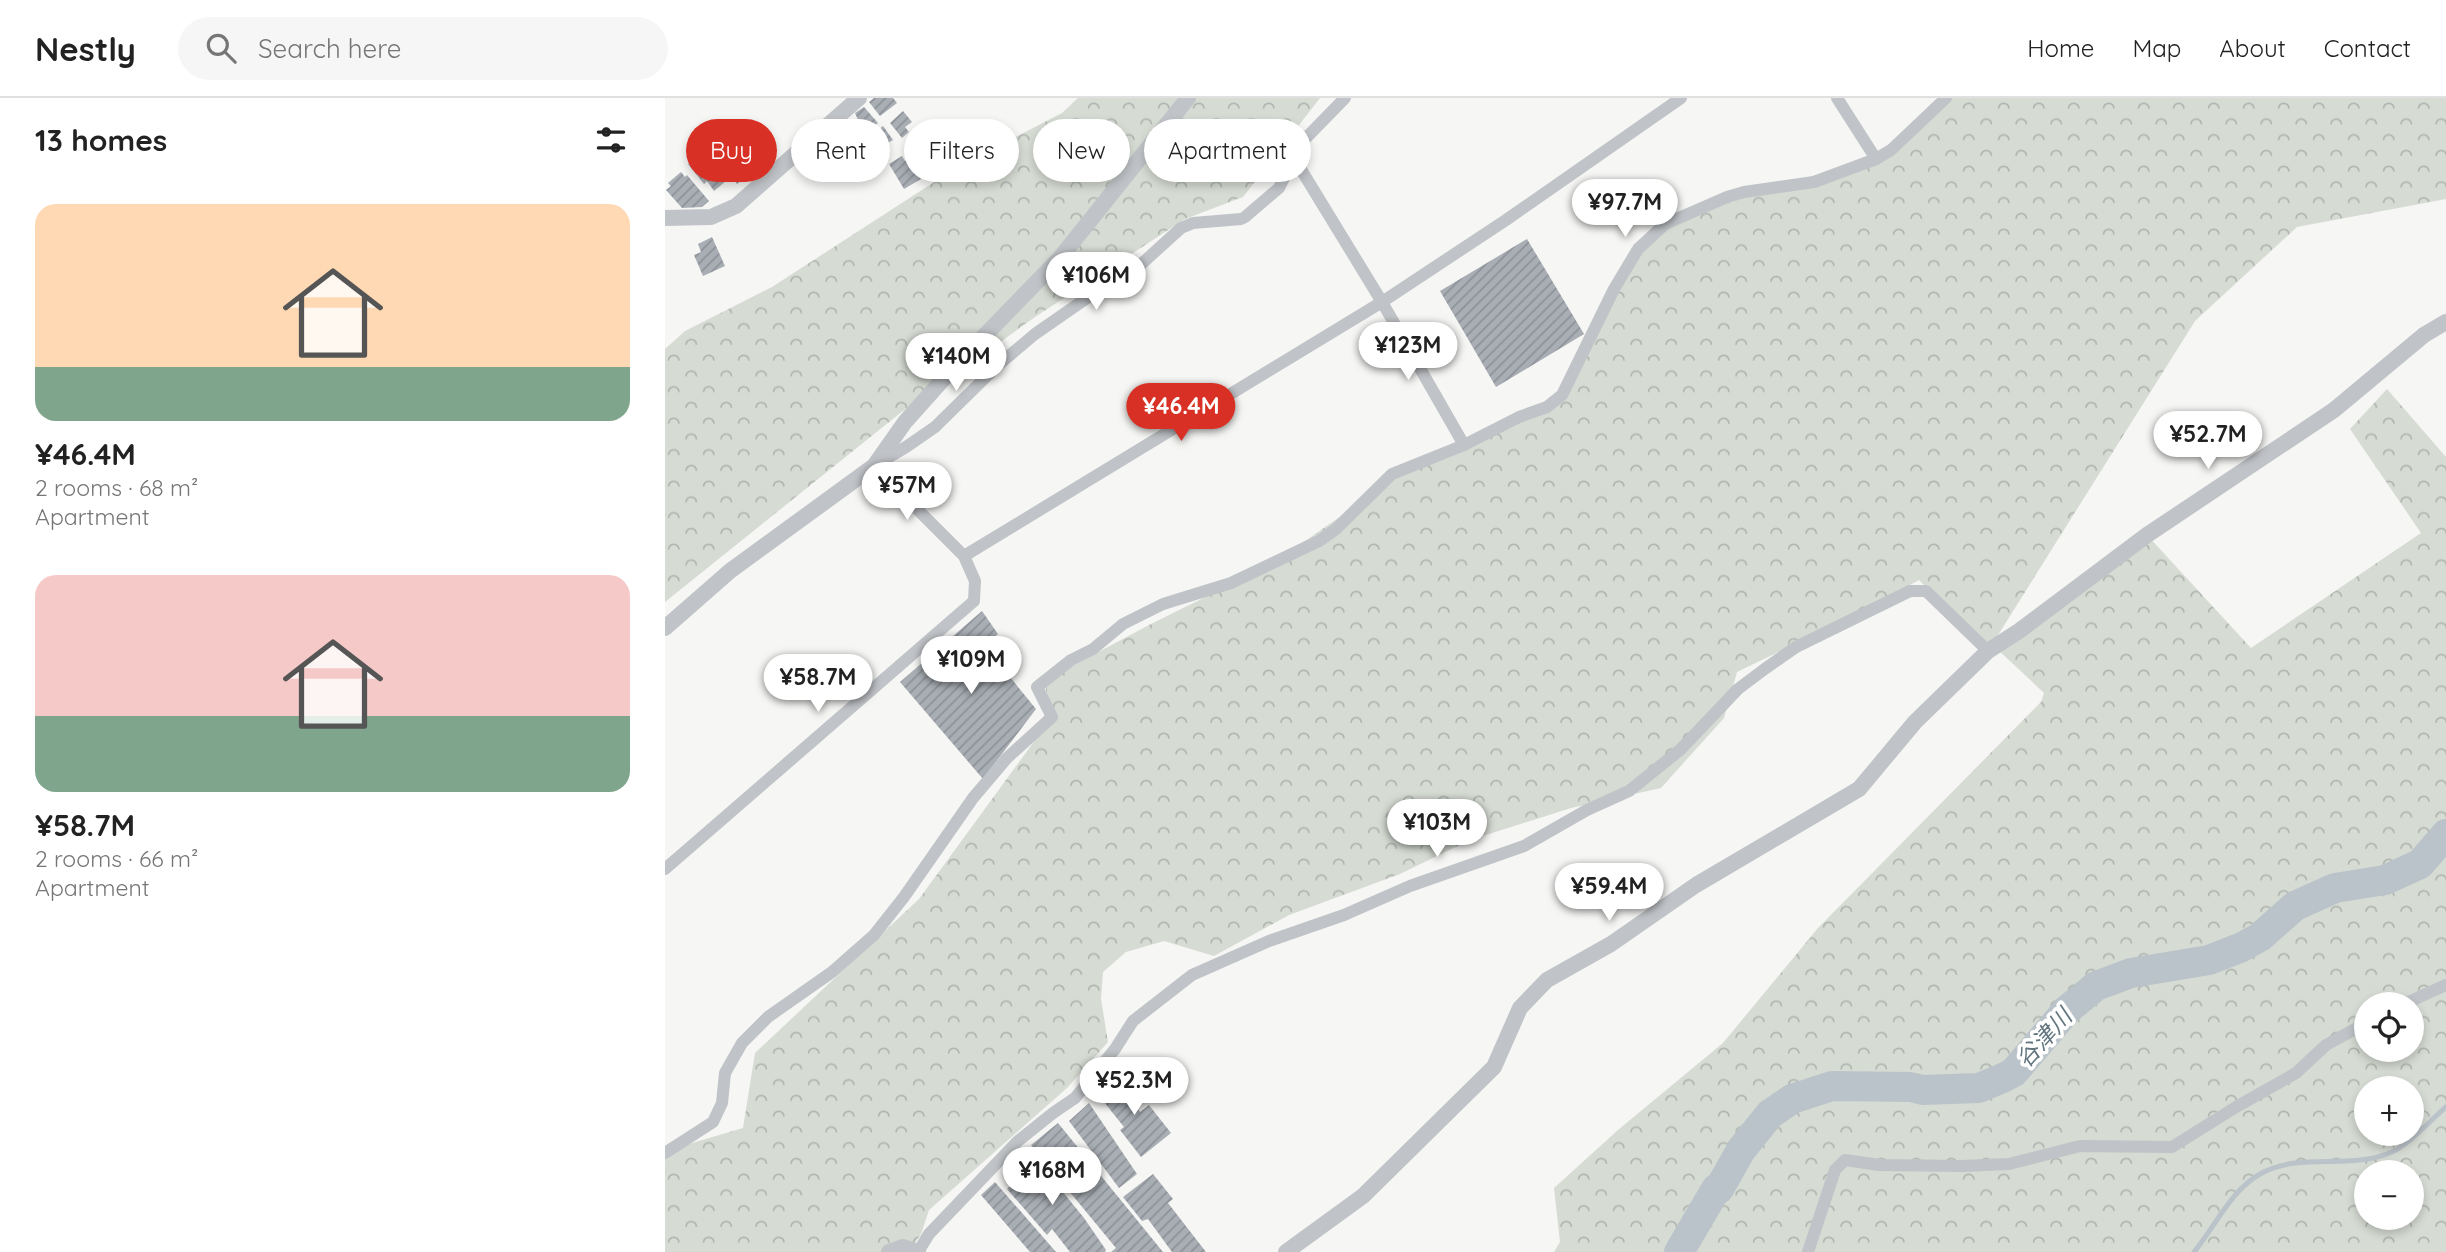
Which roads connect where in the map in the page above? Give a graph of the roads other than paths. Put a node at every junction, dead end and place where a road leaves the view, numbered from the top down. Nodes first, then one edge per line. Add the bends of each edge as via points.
1 (859, 98) edge
2 (1188, 98) edge
3 (1345, 98) edge
4 (1681, 98) edge
5 (1837, 98) edge
6 (1946, 98) edge
7 (1311, 133) edge
8 (1876, 159) junction
9 (1282, 182) edge
10 (1309, 182) edge
11 (665, 218) edge
12 (1382, 302) junction
13 (2446, 322) edge
14 (1464, 445) junction
15 (874, 466) junction
16 (964, 556) junction
17 (665, 628) edge
18 (1989, 651) junction
19 (665, 869) edge
20 (2446, 985) edge
21 (2424, 995) edge
22 (2354, 1030) edge
23 (665, 1153) edge
24 (889, 1252) edge
25 (918, 1252) edge
26 (1286, 1252) edge
27 (1808, 1252) edge

1 - 11 street via 736,205 711,217
2 - 15 street via 1060,258 905,422
3 - 7 street
4 - 12 street
5 - 8 street
6 - 8 street
8 - 14 street via 1814,182 1736,195 1665,224 1638,249 1562,395 1547,407
9 - 15 street via 1245,217 1181,228 1137,268 1035,334 935,427
10 - 12 street
12 - 14 street
12 - 16 street
13 - 18 street via 2334,410 2157,528
14 - 23 street via 1392,474 1319,541 1231,583 1163,604 1123,624 1037,687 1052,717 1007,758 973,798 874,935 832,972 768,1017 742,1043 725,1073 722,1103 713,1122
15 - 16 street
15 - 17 street via 730,571
16 - 19 street via 975,581 974,601
18 - 25 street via 1926,592 1910,591 1796,647 1766,668 1738,689 1680,750 1629,791 1524,846 1410,886 1192,975 1133,1020 1075,1098 1018,1142 929,1234
18 - 26 street via 1915,722 1859,789 1547,980 1520,1008 1494,1066 1363,1196
20 - 21 street
22 - 27 street via 2326,1045 2296,1073 2172,1147 2080,1146 2009,1164 1962,1166 1845,1160 1835,1170
24 - 25 street via 903,1247

